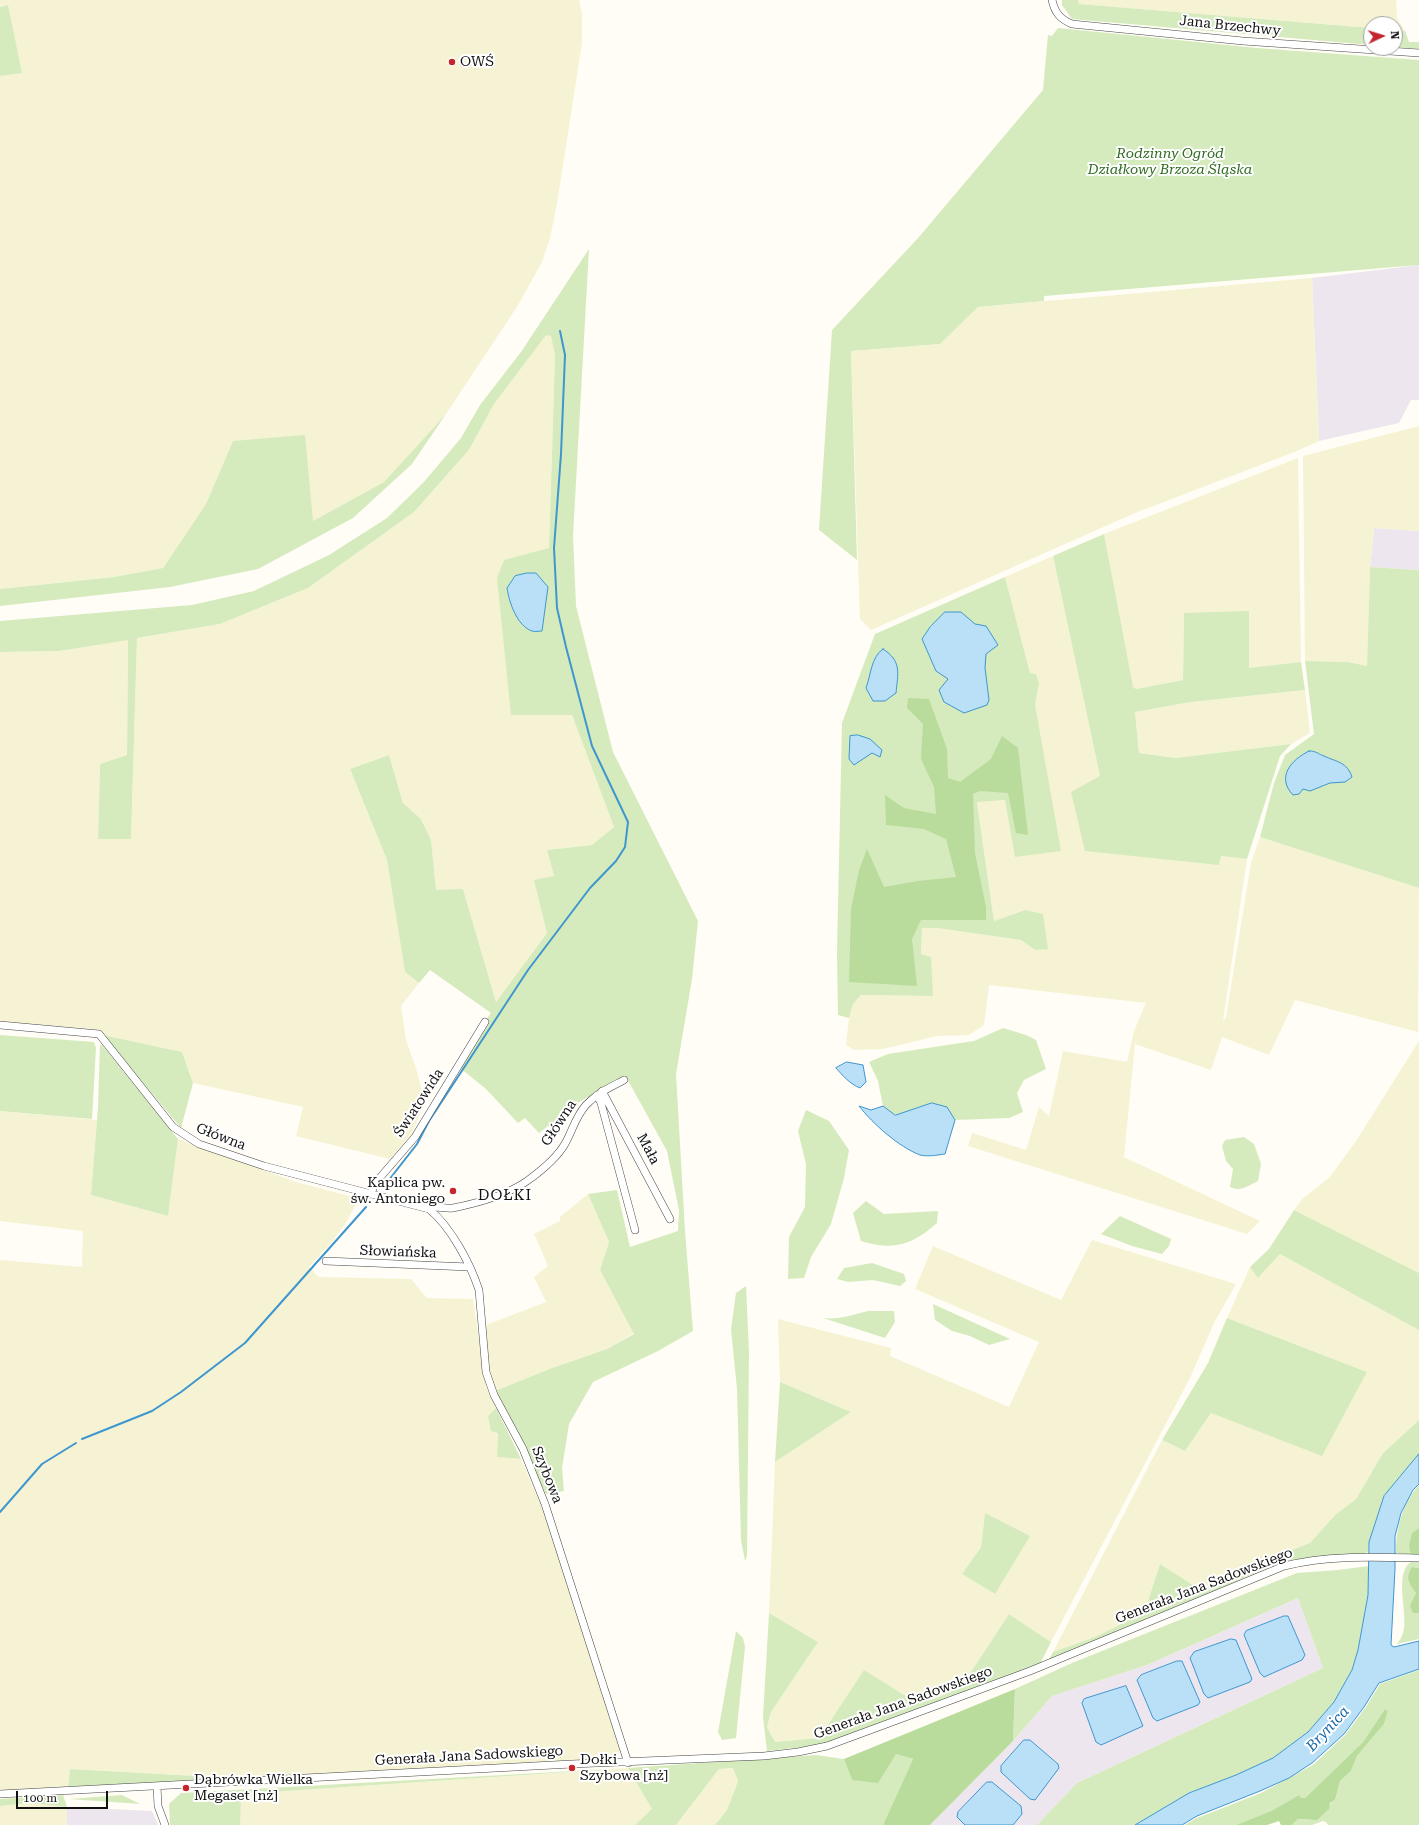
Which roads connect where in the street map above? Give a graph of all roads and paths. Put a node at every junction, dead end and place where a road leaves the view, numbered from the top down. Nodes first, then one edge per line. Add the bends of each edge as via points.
1 (1052, 0) edge
2 (1419, 53) edge
3 (486, 1022) dead end
4 (0, 1026) edge
5 (624, 1080) dead end
6 (600, 1093) junction
7 (370, 1194) junction
8 (452, 1208) junction
9 (429, 1209) junction
10 (440, 1218) junction
11 (670, 1219) dead end
12 (635, 1230) dead end
13 (326, 1262) dead end
14 (469, 1267) junction
15 (1419, 1558) edge
16 (628, 1763) junction
17 (157, 1786) junction
18 (0, 1794) edge
19 (165, 1825) edge

1 - 2 street, Jana Brzechwy via 1058,15 1072,24 1258,42
3 - 7 street, Światowida via 415,1137 377,1181
4 - 7 street, Główna via 99,1034 173,1126 185,1136 199,1144 264,1166
5 - 6 street, Główna
6 - 8 street, Główna via 580,1112 561,1150 527,1181 486,1200
6 - 11 street, Mała
6 - 12 street
7 - 9 street, Główna
8 - 9 street, Główna
8 - 10 street, Główna
9 - 10 street, Szybowa
10 - 14 street, Szybowa
13 - 14 street, Słowiańska
14 - 16 street, Szybowa via 479,1290 489,1384 523,1449 546,1504
15 - 16 street, Generała Jana Sadowskiego via 1329,1558 1284,1566 1030,1671 827,1746 764,1756
16 - 17 street, Generała Jana Sadowskiego
17 - 18 street, Generała Jana Sadowskiego
17 - 19 street via 158,1806

